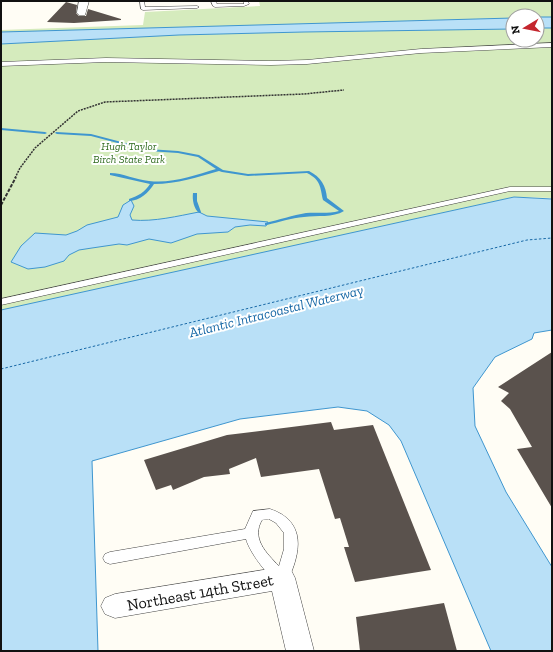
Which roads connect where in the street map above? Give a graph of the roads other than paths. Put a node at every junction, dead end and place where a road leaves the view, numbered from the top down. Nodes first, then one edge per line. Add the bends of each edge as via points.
1 (84, 1) edge
2 (142, 1) edge
3 (213, 1) edge
4 (246, 1) edge
5 (197, 6) dead end
6 (82, 12) dead end
7 (552, 45) edge
8 (1, 64) edge
9 (552, 189) edge
10 (1, 302) edge
11 (251, 533) junction
12 (110, 558) dead end
13 (282, 578) junction
14 (115, 606) dead end
15 (300, 651) edge

1 - 6 street
2 - 5 lane via 144,9
3 - 4 lane via 215,6 244,5 247,4
7 - 8 lane via 421,51 307,62 106,60
9 - 10 lane via 510,188
11 - 12 lane
11 - 13 lane via 252,542
11 - 13 lane via 252,523 258,515 270,514 280,517 289,526 293,535
13 - 14 street, Northeast 14th Street
13 - 15 street, Northeast 14th Street

